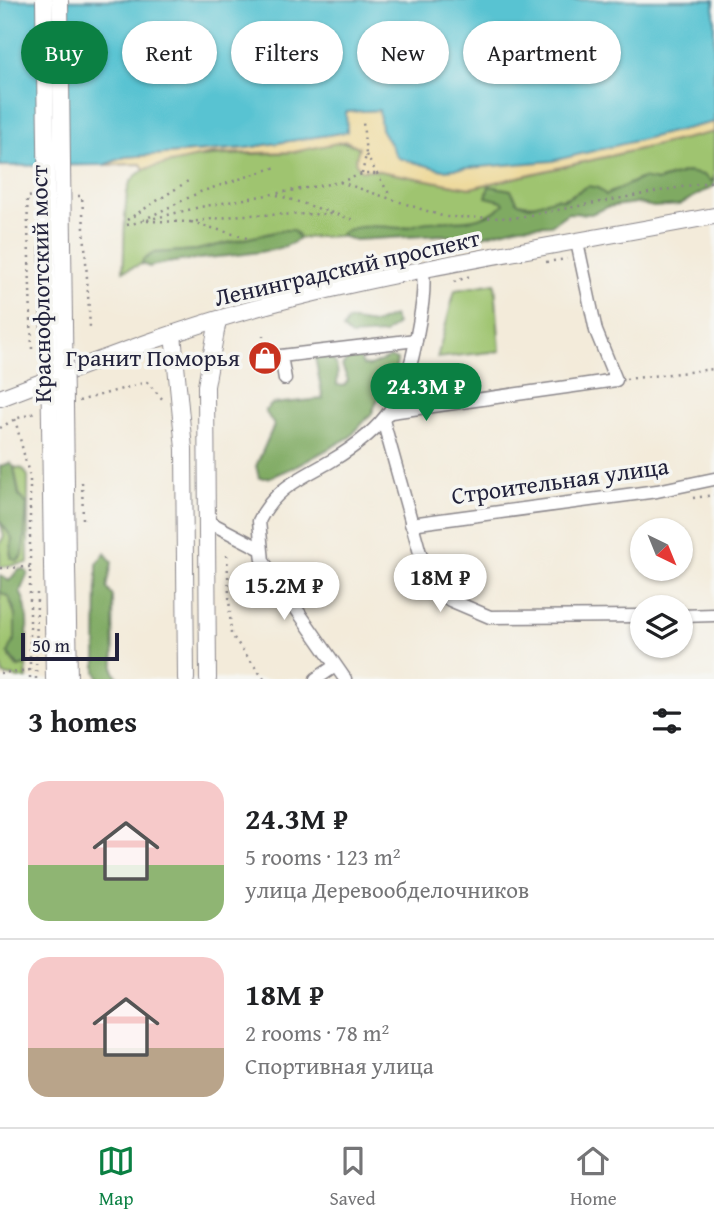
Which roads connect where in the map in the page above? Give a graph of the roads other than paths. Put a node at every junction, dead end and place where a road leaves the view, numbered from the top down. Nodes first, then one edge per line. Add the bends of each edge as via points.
1 (44, 0) edge
2 (60, 0) edge
3 (714, 216) edge
4 (576, 242) junction
5 (423, 271) junction
6 (218, 320) junction
7 (173, 334) junction
8 (416, 340) junction
9 (285, 379) dead end
10 (0, 398) edge
11 (387, 416) junction
12 (714, 479) edge
13 (207, 521) junction
14 (411, 524) junction
15 (260, 548) junction
16 (60, 565) junction
17 (714, 615) edge
18 (630, 616) edge
19 (693, 616) edge
20 (335, 666) junction
21 (54, 679) edge
22 (69, 679) edge
23 (186, 679) edge
24 (208, 679) edge
25 (316, 679) edge
26 (345, 679) edge

1 - 16 main road, Краснофлотский мост, bridge
2 - 16 main road, Краснофлотский мост, bridge
3 - 4 main road, Ленинградский проспект
4 - 5 main road, Ленинградский проспект
4 - 11 street via 596,331 616,380
5 - 6 main road, Ленинградский проспект via 282,301
5 - 8 street via 424,297
6 - 7 main road, Ленинградский проспект
6 - 13 main road via 206,386
7 - 10 main road, Ленинградский проспект
7 - 23 main road via 184,449
8 - 9 street via 281,356
8 - 11 street via 410,373
11 - 14 street
11 - 15 street via 350,449 280,490 259,521
12 - 14 street, Строительная улица
13 - 15 street
13 - 24 main road
14 - 18 street via 430,582 450,600 477,613 490,617
15 - 20 street via 275,580
16 - 21 main road
16 - 22 main road
17 - 19 street
20 - 25 street
20 - 26 street

